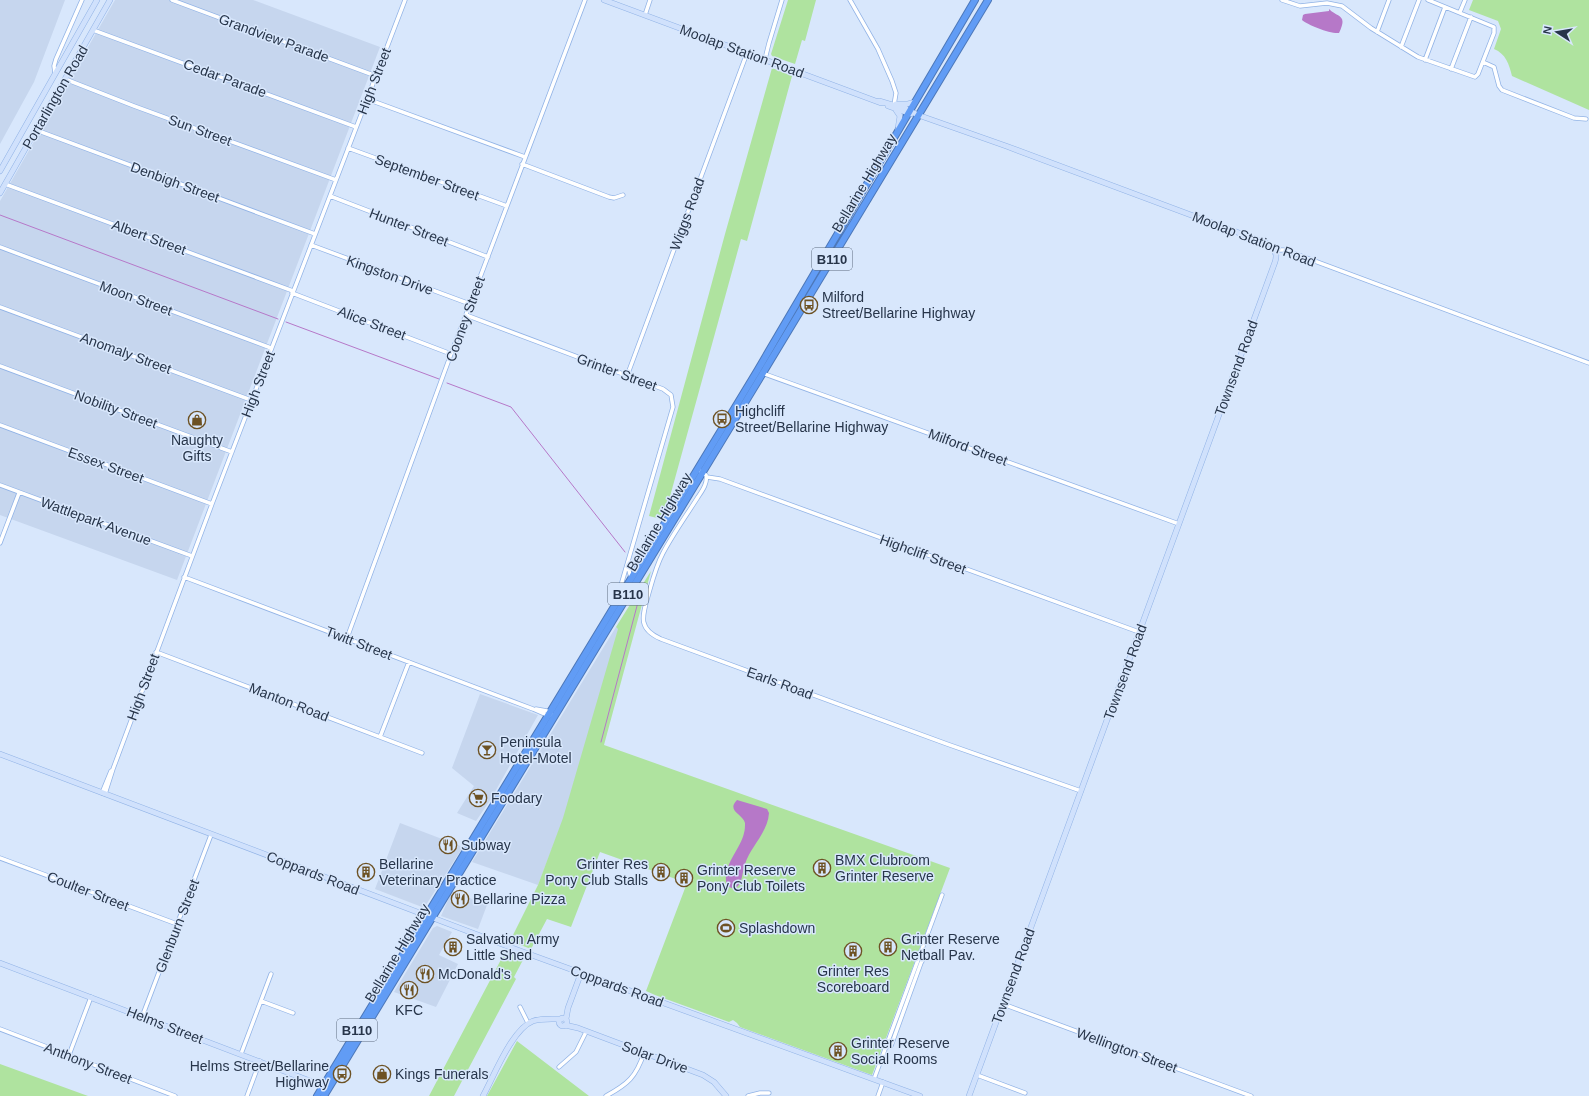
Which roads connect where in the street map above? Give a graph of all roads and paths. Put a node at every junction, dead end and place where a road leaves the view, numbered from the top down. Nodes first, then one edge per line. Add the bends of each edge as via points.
1 (82, 0) edge
2 (97, 0) edge
3 (110, 0) edge
4 (172, 0) edge
5 (405, 0) edge
6 (585, 0) edge
7 (604, 0) edge
8 (650, 0) edge
9 (782, 0) edge
10 (850, 0) edge
11 (975, 0) edge
12 (988, 0) edge
13 (1282, 0) edge
14 (1390, 0) edge
15 (1419, 0) edge
16 (1428, 0) edge
17 (1465, 0) edge
18 (1321, 2) edge
19 (1445, 7) junction
20 (1460, 12) junction
21 (645, 15) junction
22 (1471, 16) junction
23 (94, 30) junction
24 (1377, 32) junction
25 (1400, 47) junction
26 (747, 53) junction
27 (765, 59) junction
28 (1425, 60) junction
29 (1483, 62) junction
30 (1450, 69) junction
31 (55, 74) junction
32 (376, 76) junction
33 (65, 79) junction
34 (367, 99) junction
35 (915, 102) junction
36 (893, 106) junction
37 (909, 112) junction
38 (918, 115) junction
39 (1586, 119) dead end
40 (356, 127) junction
41 (36, 130) junction
42 (898, 132) junction
43 (348, 148) junction
44 (525, 157) junction
45 (522, 164) junction
46 (0, 171) edge
47 (336, 180) junction
48 (5, 184) junction
49 (0, 193) edge
50 (623, 195) dead end
51 (330, 196) junction
52 (507, 206) junction
53 (315, 234) junction
54 (311, 245) junction
55 (0, 247) edge
56 (1275, 250) junction
57 (488, 257) junction
58 (293, 292) junction
59 (470, 304) junction
60 (0, 307) edge
61 (466, 315) junction
62 (271, 348) junction
63 (451, 354) junction
64 (1589, 363) edge
65 (0, 366) edge
66 (760, 372) junction
67 (627, 376) junction
68 (252, 400) junction
69 (0, 425) edge
70 (232, 452) junction
71 (702, 473) junction
72 (0, 486) edge
73 (19, 493) junction
74 (212, 504) junction
75 (1179, 524) junction
76 (0, 543) edge
77 (192, 556) junction
78 (628, 563) junction
79 (184, 577) junction
80 (631, 578) junction
81 (630, 592) junction
82 (615, 604) junction
83 (1139, 632) junction
84 (347, 638) junction
85 (156, 652) junction
86 (409, 662) junction
87 (550, 715) junction
88 (380, 737) junction
89 (422, 753) dead end
90 (0, 754) edge
91 (1081, 791) junction
92 (103, 793) junction
93 (211, 834) junction
94 (0, 858) edge
95 (942, 896) dead end
96 (430, 917) junction
97 (177, 924) junction
98 (0, 963) edge
99 (581, 973) junction
100 (271, 974) dead end
101 (91, 997) junction
102 (261, 1001) junction
103 (1003, 1004) junction
104 (520, 1007) dead end
105 (293, 1013) dead end
106 (142, 1017) junction
107 (564, 1021) junction
108 (528, 1023) junction
109 (0, 1030) edge
110 (586, 1032) junction
111 (644, 1053) junction
112 (242, 1054) junction
113 (69, 1055) junction
114 (260, 1061) junction
115 (559, 1067) dead end
116 (977, 1075) junction
117 (874, 1079) junction
118 (883, 1082) junction
119 (326, 1087) junction
120 (769, 1093) dead end
121 (1025, 1093) dead end
122 (969, 1095) edge
123 (175, 1096) edge
124 (247, 1096) edge
125 (317, 1096) edge
126 (324, 1096) edge
127 (483, 1096) edge
128 (606, 1096) edge
129 (724, 1096) edge
130 (748, 1096) edge
131 (878, 1096) edge
132 (920, 1096) edge
133 (1251, 1096) edge

1 - 31 street via 56,59
2 - 31 street, Portarlington Road
3 - 23 street, Portarlington Road
4 - 32 street, Grandview Parade
5 - 32 street, High Street
6 - 44 street, Cooney Street
7 - 21 street, Moolap Station Road
8 - 21 street
9 - 27 street
10 - 36 street via 888,71 895,90
11 - 35 highway, Bellarine Highway / B110
12 - 38 highway, Bellarine Highway / B110
13 - 18 street via 1300,6
14 - 24 street
15 - 25 street
16 - 19 street
17 - 20 street
18 - 24 street via 1342,6
19 - 20 street
19 - 28 street
20 - 22 street
21 - 26 street, Moolap Station Road
22 - 29 street via 1494,27
22 - 30 street
23 - 33 street, Portarlington Road
23 - 40 street, Cedar Parade
24 - 25 street
25 - 28 street
26 - 27 street, Moolap Station Road
26 - 67 street, Wiggs Road
27 - 36 street, Moolap Station Road
28 - 30 street
29 - 30 street via 1475,77
29 - 39 street via 1494,67 1502,90 1574,118
31 - 46 street, Portarlington Road
32 - 34 street, High Street
33 - 41 street, Portarlington Road
33 - 47 street, Sun Street
34 - 40 street, High Street
34 - 44 street
35 - 36 street
35 - 37 highway, Bellarine Highway / B110
36 - 37 street, Moolap Station Road
36 - 42 street via 900,116
37 - 38 street, Moolap Station Road
37 - 42 highway, Bellarine Highway / B110
38 - 56 street, Moolap Station Road via 1266,243
38 - 66 highway, Bellarine Highway / B110
40 - 43 street, High Street
41 - 48 street, Portarlington Road
41 - 53 street, Denbigh Street
42 - 66 highway, Bellarine Highway / B110
43 - 47 street, High Street
43 - 52 street, September Street
44 - 45 street, Cooney Street
45 - 50 street via 614,198
45 - 52 street, Cooney Street
47 - 51 street, High Street
48 - 49 street, Portarlington Road
48 - 58 street, Albert Street
51 - 53 street, High Street
51 - 57 street, Hunter Street
52 - 57 street, Cooney Street
53 - 54 street, High Street
54 - 58 street, High Street
54 - 59 street, Kingston Drive
55 - 62 street, Moon Street
56 - 64 street, Moolap Station Road via 1285,250
56 - 75 street, Townsend Road via 1277,257
57 - 59 street, Cooney Street
58 - 62 street, High Street
58 - 63 street, Alice Street
59 - 61 street, Cooney Street
60 - 68 street, Anomaly Street
61 - 63 street, Cooney Street
61 - 67 street, Grinter Street
62 - 68 street, High Street
63 - 84 street, Cooney Street
65 - 70 street, Nobility Street
66 - 71 highway, Bellarine Highway / B110
66 - 75 street, Milford Street
67 - 78 street, Grinter Street via 666,391 671,395 673,402
68 - 70 street, High Street
69 - 74 street, Essex Street
70 - 74 street, High Street
71 - 80 highway, Bellarine Highway / B110
71 - 81 highway, Bellarine Highway / B110
71 - 83 street, Highcliff Street
71 - 91 street, Earls Road via 702,489 663,553 656,570 644,611 644,624 650,633 940,742
72 - 73 street, Wattlepark Avenue
73 - 76 street
73 - 77 street, Wattlepark Avenue
74 - 77 street, High Street
75 - 83 street, Townsend Road
77 - 79 street, High Street
78 - 80 street, Grinter Street
78 - 82 street, Grinter Street
79 - 84 street, Twitt Street
79 - 85 street, High Street
80 - 81 highway
80 - 82 highway, Bellarine Highway / B110
81 - 87 highway, Bellarine Highway / B110
82 - 87 highway, Bellarine Highway / B110
83 - 91 street, Townsend Road
84 - 86 street, Twitt Street
85 - 88 street, Manton Road
85 - 92 street, High Street
86 - 87 street, Twitt Street
86 - 88 street
87 - 96 highway, Bellarine Highway / B110
88 - 89 street, Manton Road
90 - 92 street, Coppards Road
91 - 103 street, Townsend Road
92 - 93 street, Coppards Road
93 - 96 street, Coppards Road
93 - 97 street, Glenburn Street
94 - 97 street, Coulter Street
95 - 117 street
96 - 99 street, Coppards Road
96 - 119 highway, Bellarine Highway / B110
97 - 106 street, Glenburn Street
98 - 101 street, Helms Street
99 - 107 street
99 - 117 street, Coppards Road
100 - 102 street
101 - 106 street, Helms Street
101 - 113 street
102 - 105 street
102 - 112 street
103 - 116 street, Townsend Road
103 - 133 street, Wellington Street
104 - 108 street
106 - 112 street, Helms Street
107 - 108 street, Solar Drive via 550,1019
107 - 110 street, Solar Drive
108 - 127 street via 514,1037
109 - 113 street, Anthony Street
110 - 111 street, Solar Drive
110 - 115 street via 576,1052
111 - 128 street via 633,1078
111 - 129 street, Solar Drive via 703,1074 714,1082
112 - 114 street, Helms Street
113 - 123 street, Anthony Street
114 - 119 street, Helms Street
114 - 124 street
116 - 121 street
116 - 122 street, Townsend Road
117 - 118 street, Coppards Road
118 - 131 street
118 - 132 street, Coppards Road
119 - 125 highway, Bellarine Highway / B110
119 - 126 highway, Bellarine Highway / B110
120 - 130 street

